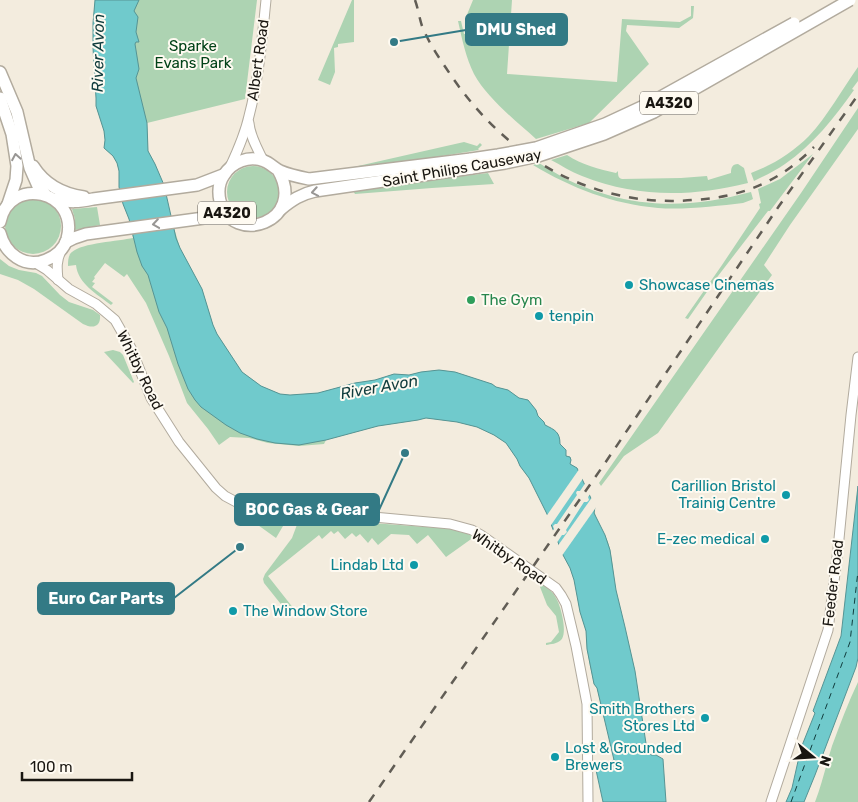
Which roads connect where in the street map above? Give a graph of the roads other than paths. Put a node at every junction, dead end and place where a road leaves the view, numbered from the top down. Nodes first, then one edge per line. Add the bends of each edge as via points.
1 (266, 0) edge
2 (835, 0) edge
3 (850, 0) edge
4 (0, 72) edge
5 (0, 98) edge
6 (248, 120) junction
7 (28, 158) junction
8 (263, 160) junction
9 (472, 164) junction
10 (278, 170) junction
11 (227, 171) junction
12 (50, 196) junction
13 (93, 198) junction
14 (8, 204) junction
15 (281, 209) junction
16 (231, 218) junction
17 (0, 222) edge
18 (0, 233) edge
19 (63, 246) junction
20 (34, 262) junction
21 (58, 280) junction
22 (858, 357) edge
23 (588, 802) edge
24 (771, 802) edge

1 - 6 street, Albert Road
2 - 9 main road, Saint Philips Causeway / A4320, bridge via 648,104 605,124 536,148
3 - 9 main road, Saint Philips Causeway / A4320, bridge via 654,112 604,134 538,156 505,163
4 - 7 main road via 17,112
14 -> 5 main road via 17,166 12,134
6 - 8 street, Albert Road
6 - 11 street, Albert Road via 240,146
7 - 12 main road via 38,186
7 - 13 main road via 41,177 55,189
8 - 10 main road, A4320
8 - 11 main road, A4320 via 251,158 240,161
9 - 10 main road, Saint Philips Causeway / A4320 via 309,180
9 -> 15 main road, Saint Philips Causeway / A4320 via 307,193
10 - 15 main road via 286,189
11 - 13 main road, A4320 via 197,185
11 - 16 main road, A4320 via 219,193
12 - 13 main road, A4320 via 69,203
12 - 14 main road, A4320 via 31,192
12 - 19 main road via 68,218 69,231
14 - 17 main road
15 - 16 main road, A4320 via 272,219 256,225 242,224
16 -> 19 main road, A4320 via 204,218 99,232 74,238
18 - 20 main road via 8,251 25,261
19 - 20 main road, A4320 via 54,256
19 - 21 street via 56,266
20 - 21 street, Whitby Road
21 - 23 street, Whitby Road via 115,320 131,348 151,398 179,442 226,496 240,504 253,506 450,524 472,530 556,588 566,604 588,704
22 - 24 street, Feeder Road via 828,630

